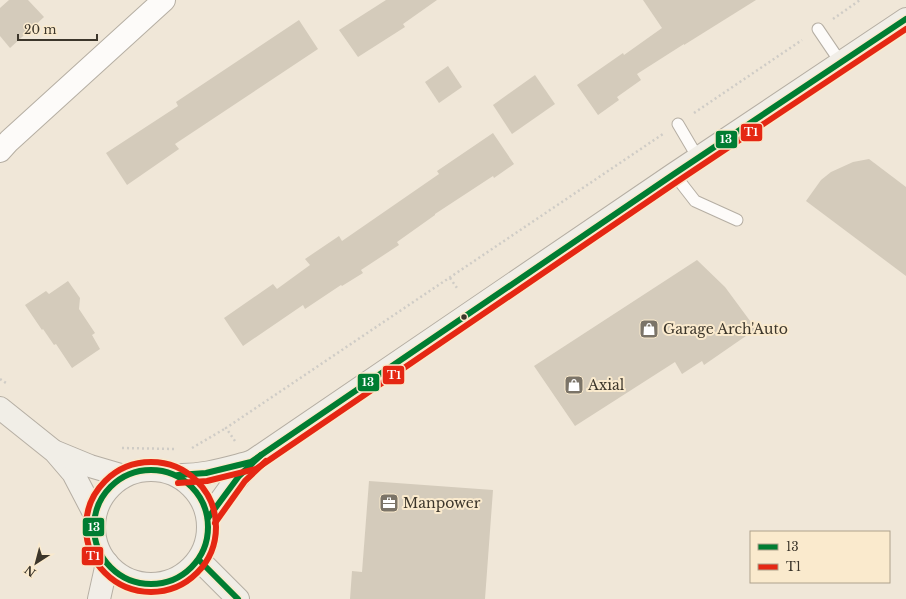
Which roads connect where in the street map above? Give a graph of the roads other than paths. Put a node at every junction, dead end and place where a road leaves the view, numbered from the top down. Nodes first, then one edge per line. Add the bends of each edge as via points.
1 (164, 0) edge
2 (906, 19) edge
3 (818, 28) road end
4 (841, 62) junction
5 (678, 124) road end
6 (0, 151) edge
7 (698, 158) junction
8 (674, 174) junction
9 (737, 220) dead end
10 (0, 408) edge
11 (55, 452) junction
12 (251, 462) junction
13 (178, 475) junction
14 (124, 476) junction
15 (95, 515) junction
16 (208, 518) junction
17 (198, 560) junction
18 (107, 563) junction
19 (141, 592) edge
20 (100, 599) edge
21 (238, 599) edge

1 - 6 street
2 - 4 street
3 - 4 lane
4 - 7 street
5 - 7 lane
7 - 8 street
8 - 9 lane via 695,201
8 - 12 street
10 - 11 street
11 - 14 street
11 - 15 street via 73,473
12 - 13 street via 192,476
12 - 16 street
13 - 14 street via 142,469
13 - 16 street via 193,486 203,500
14 - 15 street via 110,486 100,499
15 - 18 street via 94,532 98,548
16 - 17 street via 209,533
17 - 19 street via 184,574
17 - 21 street
18 - 19 street via 118,574 132,581
18 - 20 street

